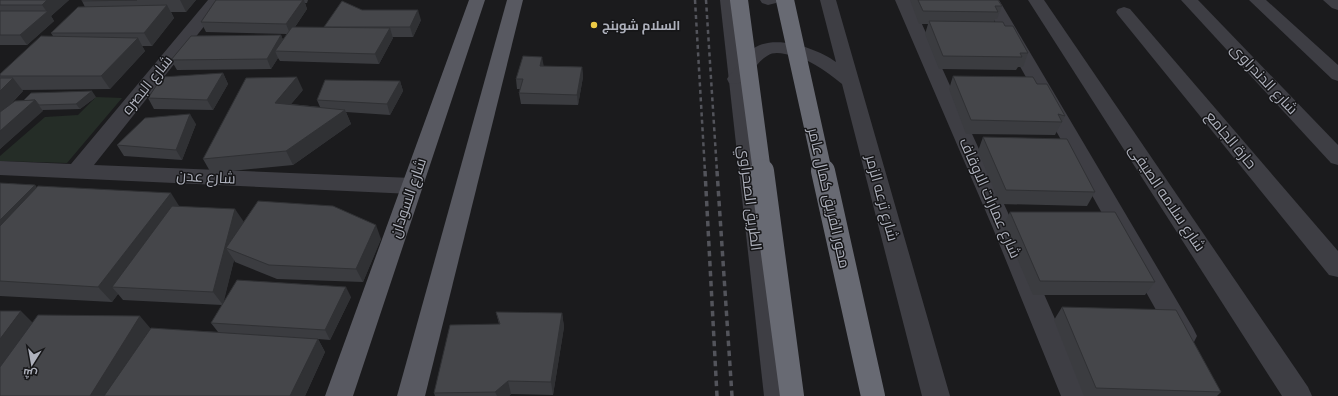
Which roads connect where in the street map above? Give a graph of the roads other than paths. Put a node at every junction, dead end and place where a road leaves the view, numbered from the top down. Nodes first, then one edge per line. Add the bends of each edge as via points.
1 (217, 0) edge
2 (477, 0) edge
3 (515, 0) edge
4 (726, 0) edge
5 (739, 0) edge
6 (785, 0) edge
7 (828, 0) edge
8 (904, 0) edge
9 (991, 0) edge
10 (1036, 0) edge
11 (1189, 0) edge
12 (1257, 0) edge
13 (1331, 0) edge
14 (1338, 5) edge
15 (1124, 12) dead end
16 (1338, 75) edge
17 (736, 78) junction
18 (850, 80) junction
19 (1338, 158) edge
20 (0, 168) edge
21 (77, 171) junction
22 (412, 186) junction
23 (1338, 268) edge
24 (1194, 355) edge
25 (339, 396) edge
26 (411, 396) edge
27 (775, 396) edge
28 (792, 396) edge
29 (873, 396) edge
30 (936, 396) edge
31 (1075, 396) edge
32 (1298, 396) edge

1 - 21 street, شارع البصره
2 - 22 main road, شارع السودان
3 - 26 main road
4 - 17 lane, الطريق الصحراوي
5 - 28 highway, bridge
6 - 29 highway, محور الفريق كمال عامر, bridge
7 - 18 street, شارع ترعه الزمر
8 - 31 street, شارع عمارات الاوقاف
9 - 24 street
10 - 32 street, شارع سلامه الصيفى
11 - 19 street, شارع الدندراوى
12 - 16 street
13 - 14 street
15 - 23 street, حارة الجامع
17 - 18 street via 760,52 775,47 804,52 823,61
17 - 27 lane, الطريق الصحراوي
18 - 30 street, شارع ترعه الزمر
20 - 21 street, شارع عدن
21 - 22 street, شارع عدن
22 - 25 main road, شارع السودان

